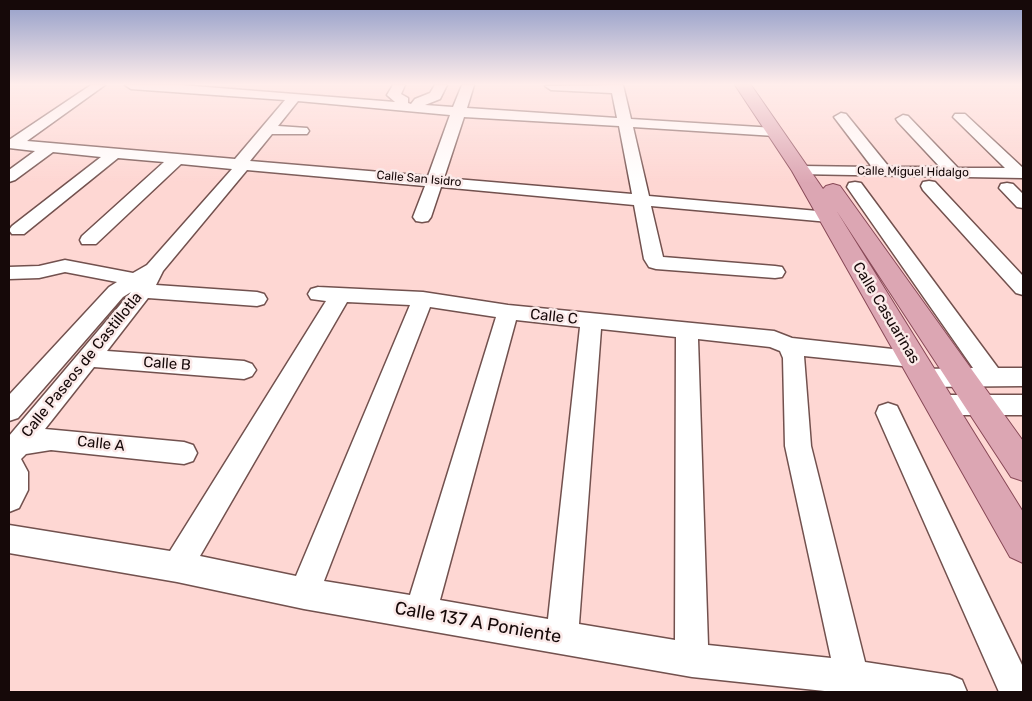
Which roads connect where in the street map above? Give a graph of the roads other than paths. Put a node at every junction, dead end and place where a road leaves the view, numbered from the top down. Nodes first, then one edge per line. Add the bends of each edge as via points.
1 (841, 117) dead end
2 (50, 118) edge
3 (275, 118) edge
4 (456, 118) edge
5 (545, 118) edge
6 (624, 118) edge
7 (765, 118) edge
8 (779, 118) edge
9 (961, 118) edge
10 (903, 119) dead end
11 (625, 123) junction
12 (268, 130) junction
13 (302, 132) dead end
14 (775, 132) junction
15 (11, 144) edge
16 (49, 148) junction
17 (114, 154) junction
18 (177, 160) junction
19 (242, 163) junction
20 (811, 171) junction
21 (884, 171) junction
22 (953, 172) junction
23 (1021, 173) edge
24 (9, 177) edge
25 (436, 181) junction
26 (929, 186) dead end
27 (855, 187) dead end
28 (1007, 188) dead end
29 (641, 200) junction
30 (1023, 203) edge
31 (422, 217) dead end
32 (829, 217) junction
33 (18, 230) dead end
34 (89, 240) dead end
35 (775, 272) dead end
36 (9, 273) edge
37 (145, 280) junction
38 (1023, 288) edge
39 (257, 299) dead end
40 (423, 299) junction
41 (508, 312) junction
42 (591, 321) junction
43 (687, 331) junction
44 (789, 346) junction
45 (89, 358) junction
46 (918, 368) junction
47 (244, 370) dead end
48 (1023, 377) edge
49 (979, 387) junction
50 (1023, 405) edge
51 (940, 406) junction
52 (9, 411) edge
53 (888, 413) dead end
54 (184, 453) dead end
55 (12, 454) edge
56 (1023, 467) edge
57 (9, 499) edge
58 (9, 539) edge
59 (1023, 546) edge
60 (177, 567) junction
61 (304, 593) junction
62 (421, 613) junction
63 (562, 638) junction
64 (692, 660) junction
65 (852, 677) junction
66 (950, 692) edge
67 (1017, 692) edge

1 - 21 street
2 - 15 street
3 - 12 street
4 - 25 street
5 - 11 street
6 - 11 street
7 - 14 main road, Calle Casuarinas
8 - 20 main road, Calle Casuarinas
9 - 23 street
10 - 22 street
11 - 14 street
11 - 29 street
12 - 13 street
12 - 19 street
14 - 20 main road, Calle Casuarinas
15 - 16 street, Calle San Isidro
16 - 17 street, Calle San Isidro
16 - 24 street
17 - 18 street, Calle San Isidro
17 - 33 street
18 - 19 street, Calle San Isidro
18 - 34 street
19 - 25 street, Calle San Isidro
19 - 37 street
20 - 21 street, Calle Miguel Hidalgo
20 - 32 main road, Calle Casuarinas
20 - 49 main road, Calle Casuarinas
21 - 22 street, Calle Miguel Hidalgo
22 - 23 street, Calle Miguel Hidalgo
25 - 29 street, Calle San Isidro
25 - 31 street
26 - 38 street
27 - 49 street
28 - 30 street
29 - 32 street, Calle San Isidro
29 - 35 street via 656,263
32 - 46 main road, Calle Casuarinas
36 - 37 street via 39,272 65,266
37 - 39 street
37 - 45 street, Calle Paseos de Castillotla
37 - 52 street, Calle Paseos de Castillotla via 116,292
40 - 41 street, Calle C
40 - 60 street, Calle C via 329,295
40 - 61 street
41 - 42 street, Calle C
41 - 62 street
42 - 43 street, Calle C
42 - 63 street
43 - 44 street, Calle C via 774,339
43 - 64 street
44 - 46 street, Calle C
44 - 65 street via 794,358 798,446
45 - 47 street, Calle B
45 - 55 street, Calle Paseos de Castillotla
46 - 49 street, Calle C
46 - 51 main road, Calle Casuarinas
48 - 49 street
49 - 50 street
49 - 51 street
49 - 56 main road, Calle Casuarinas
51 - 59 main road, Calle Casuarinas
53 - 67 street
54 - 55 street, Calle A via 51,439
55 - 57 street via 14,490
58 - 60 street, Calle 137 A Poniente
60 - 61 street, Calle 137 A Poniente
61 - 62 street, Calle 137 A Poniente
62 - 63 street, Calle 137 A Poniente
63 - 64 street, Calle 137 A Poniente
64 - 65 street, Calle 137 A Poniente
65 - 66 street, Calle 137 A Poniente

